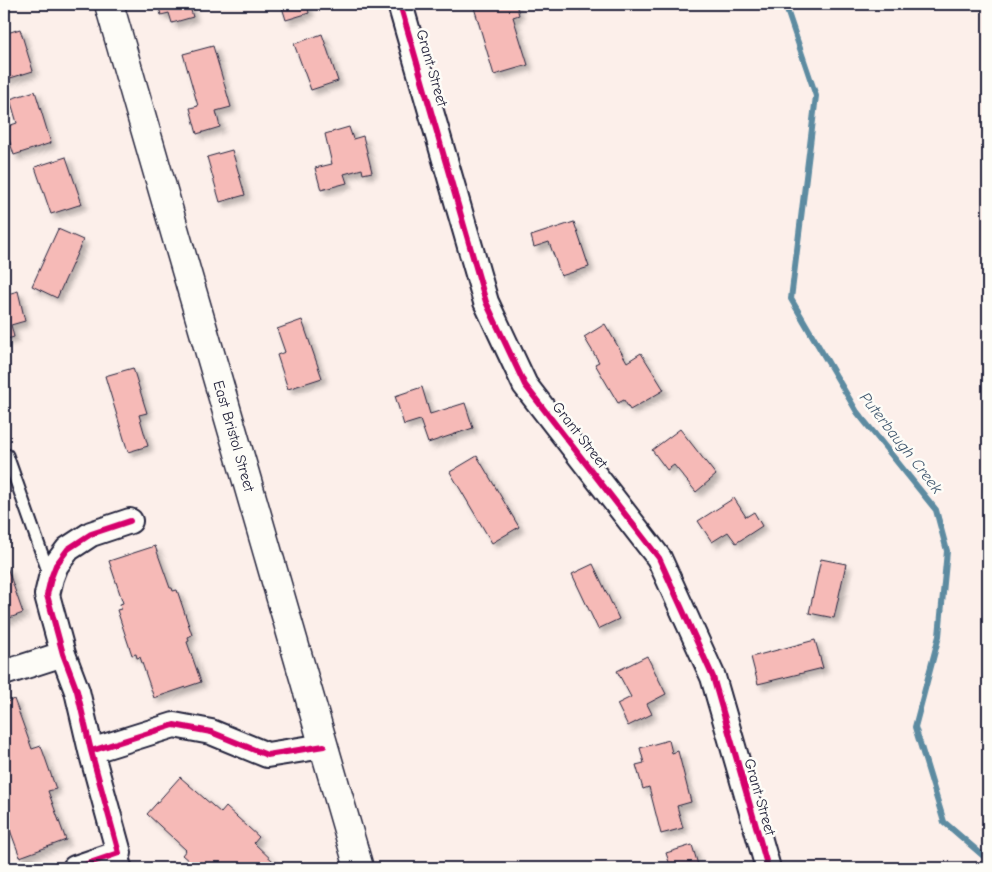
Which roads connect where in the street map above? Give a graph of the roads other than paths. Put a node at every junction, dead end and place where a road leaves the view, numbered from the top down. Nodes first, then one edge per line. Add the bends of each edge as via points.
1 (109, 4) edge
2 (400, 4) edge
3 (7, 455) dead end
4 (130, 521) dead end
5 (51, 578) junction
6 (63, 654) junction
7 (4, 673) edge
8 (324, 746) junction
9 (91, 751) junction
10 (123, 861) edge
11 (75, 868) edge
12 (359, 868) edge
13 (768, 868) edge

1 - 8 main road, East Bristol Street
2 - 13 street, Grant Street via 486,302 526,385 659,558 712,677
3 - 5 lane
4 - 5 street via 91,534 68,549
5 - 6 street via 47,595
6 - 7 street
6 - 9 street via 77,691
8 - 9 street via 267,755 211,732 174,725
8 - 12 main road, East Bristol Street
9 - 10 street
10 - 11 street

